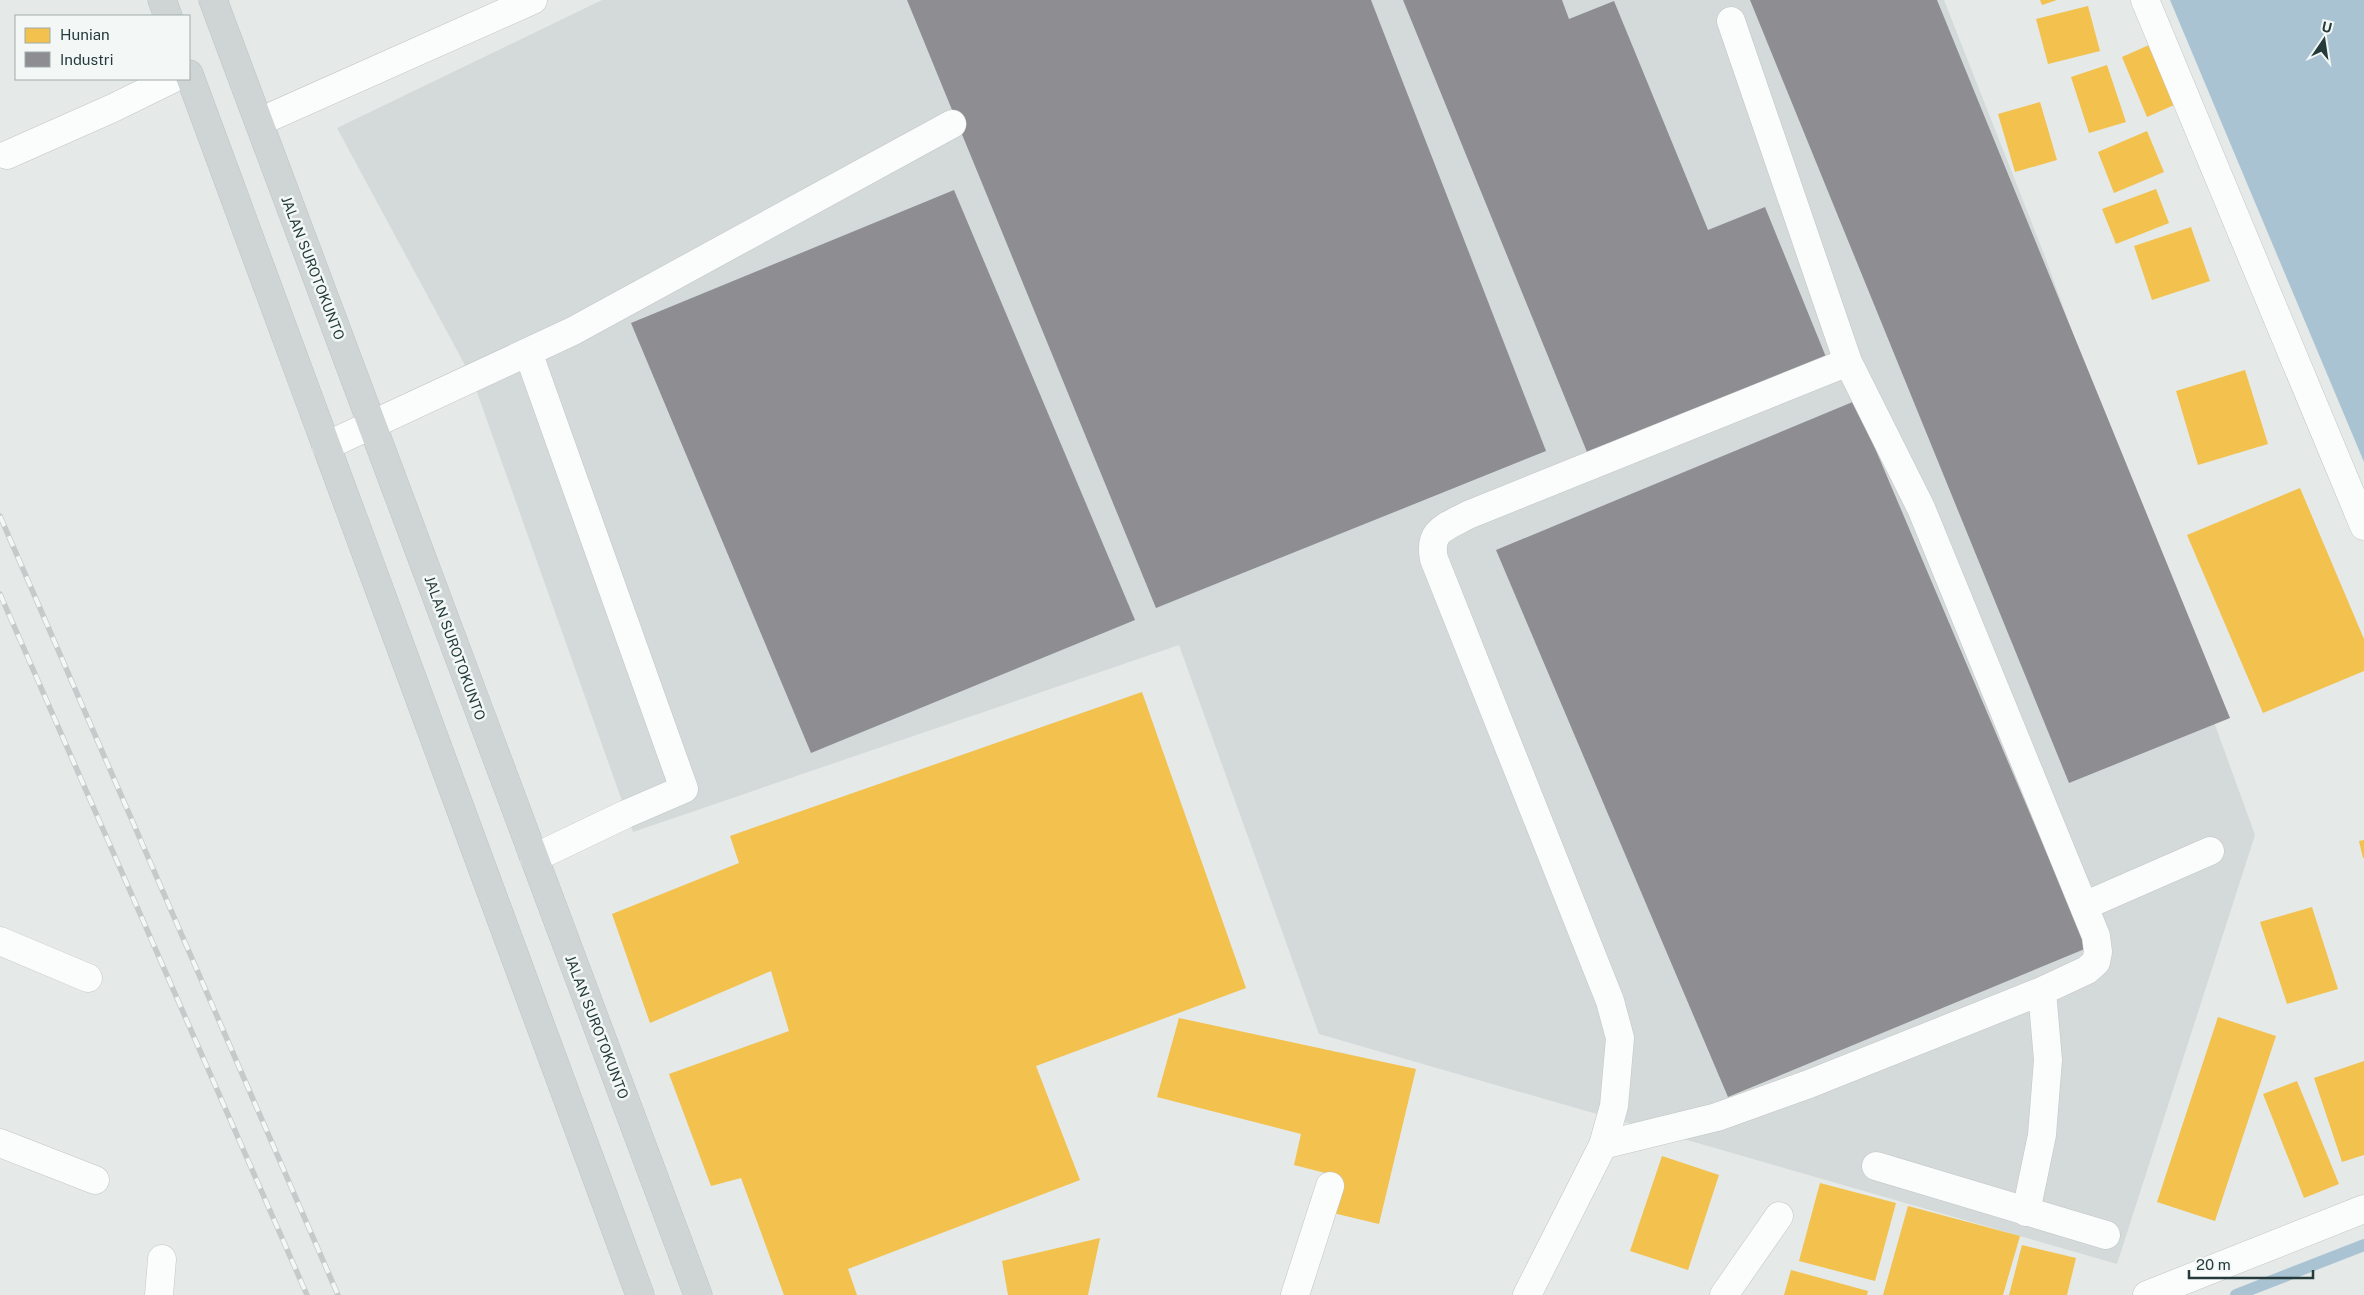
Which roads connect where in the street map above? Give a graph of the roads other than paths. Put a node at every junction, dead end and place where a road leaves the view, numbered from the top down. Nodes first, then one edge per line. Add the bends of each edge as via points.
1 (162, 0) edge
2 (213, 0) edge
3 (533, 0) edge
4 (2145, 0) edge
5 (168, 15) edge
6 (1731, 21) dead end
7 (190, 77) edge
8 (170, 80) edge
9 (259, 122) junction
10 (952, 124) dead end
11 (7, 155) dead end
12 (528, 352) junction
13 (1848, 362) junction
14 (372, 425) junction
15 (326, 446) junction
16 (2364, 526) edge
17 (2210, 851) dead end
18 (534, 858) junction
19 (2084, 906) junction
20 (0, 941) edge
21 (88, 978) dead end
22 (2042, 991) junction
23 (0, 1143) edge
24 (1603, 1145) junction
25 (1876, 1166) dead end
26 (95, 1180) dead end
27 (1330, 1186) dead end
28 (2364, 1209) edge
29 (2026, 1212) junction
30 (1780, 1216) dead end
31 (2106, 1234) dead end
32 (162, 1258) dead end
33 (159, 1295) edge
34 (640, 1295) edge
35 (698, 1295) edge
36 (1295, 1295) edge
37 (1527, 1295) edge
38 (1724, 1295) edge
39 (2147, 1295) edge

1 - 5 main road
2 - 9 main road, JALAN SUROTOKUNTO
3 - 9 street
4 - 16 street
6 - 13 street
7 - 15 main road
8 - 11 street
9 - 14 main road, JALAN SUROTOKUNTO
10 - 12 street
12 - 14 street
12 - 18 street via 684,789
13 - 19 street via 1921,508
13 - 24 street via 1468,515 1437,533 1432,542 1434,559 1610,1000 1620,1038 1614,1106
14 - 15 street
14 - 18 main road, JALAN SUROTOKUNTO
15 - 34 main road
17 - 19 street
18 - 35 main road, JALAN SUROTOKUNTO
19 - 22 street via 2096,936 2096,962 2087,970
20 - 21 street
22 - 24 street via 1809,1084 1717,1116
22 - 29 street via 2048,1060 2042,1135
23 - 26 street
24 - 37 street
25 - 29 street
27 - 36 street
28 - 39 street
29 - 31 street
30 - 38 street
32 - 33 street

